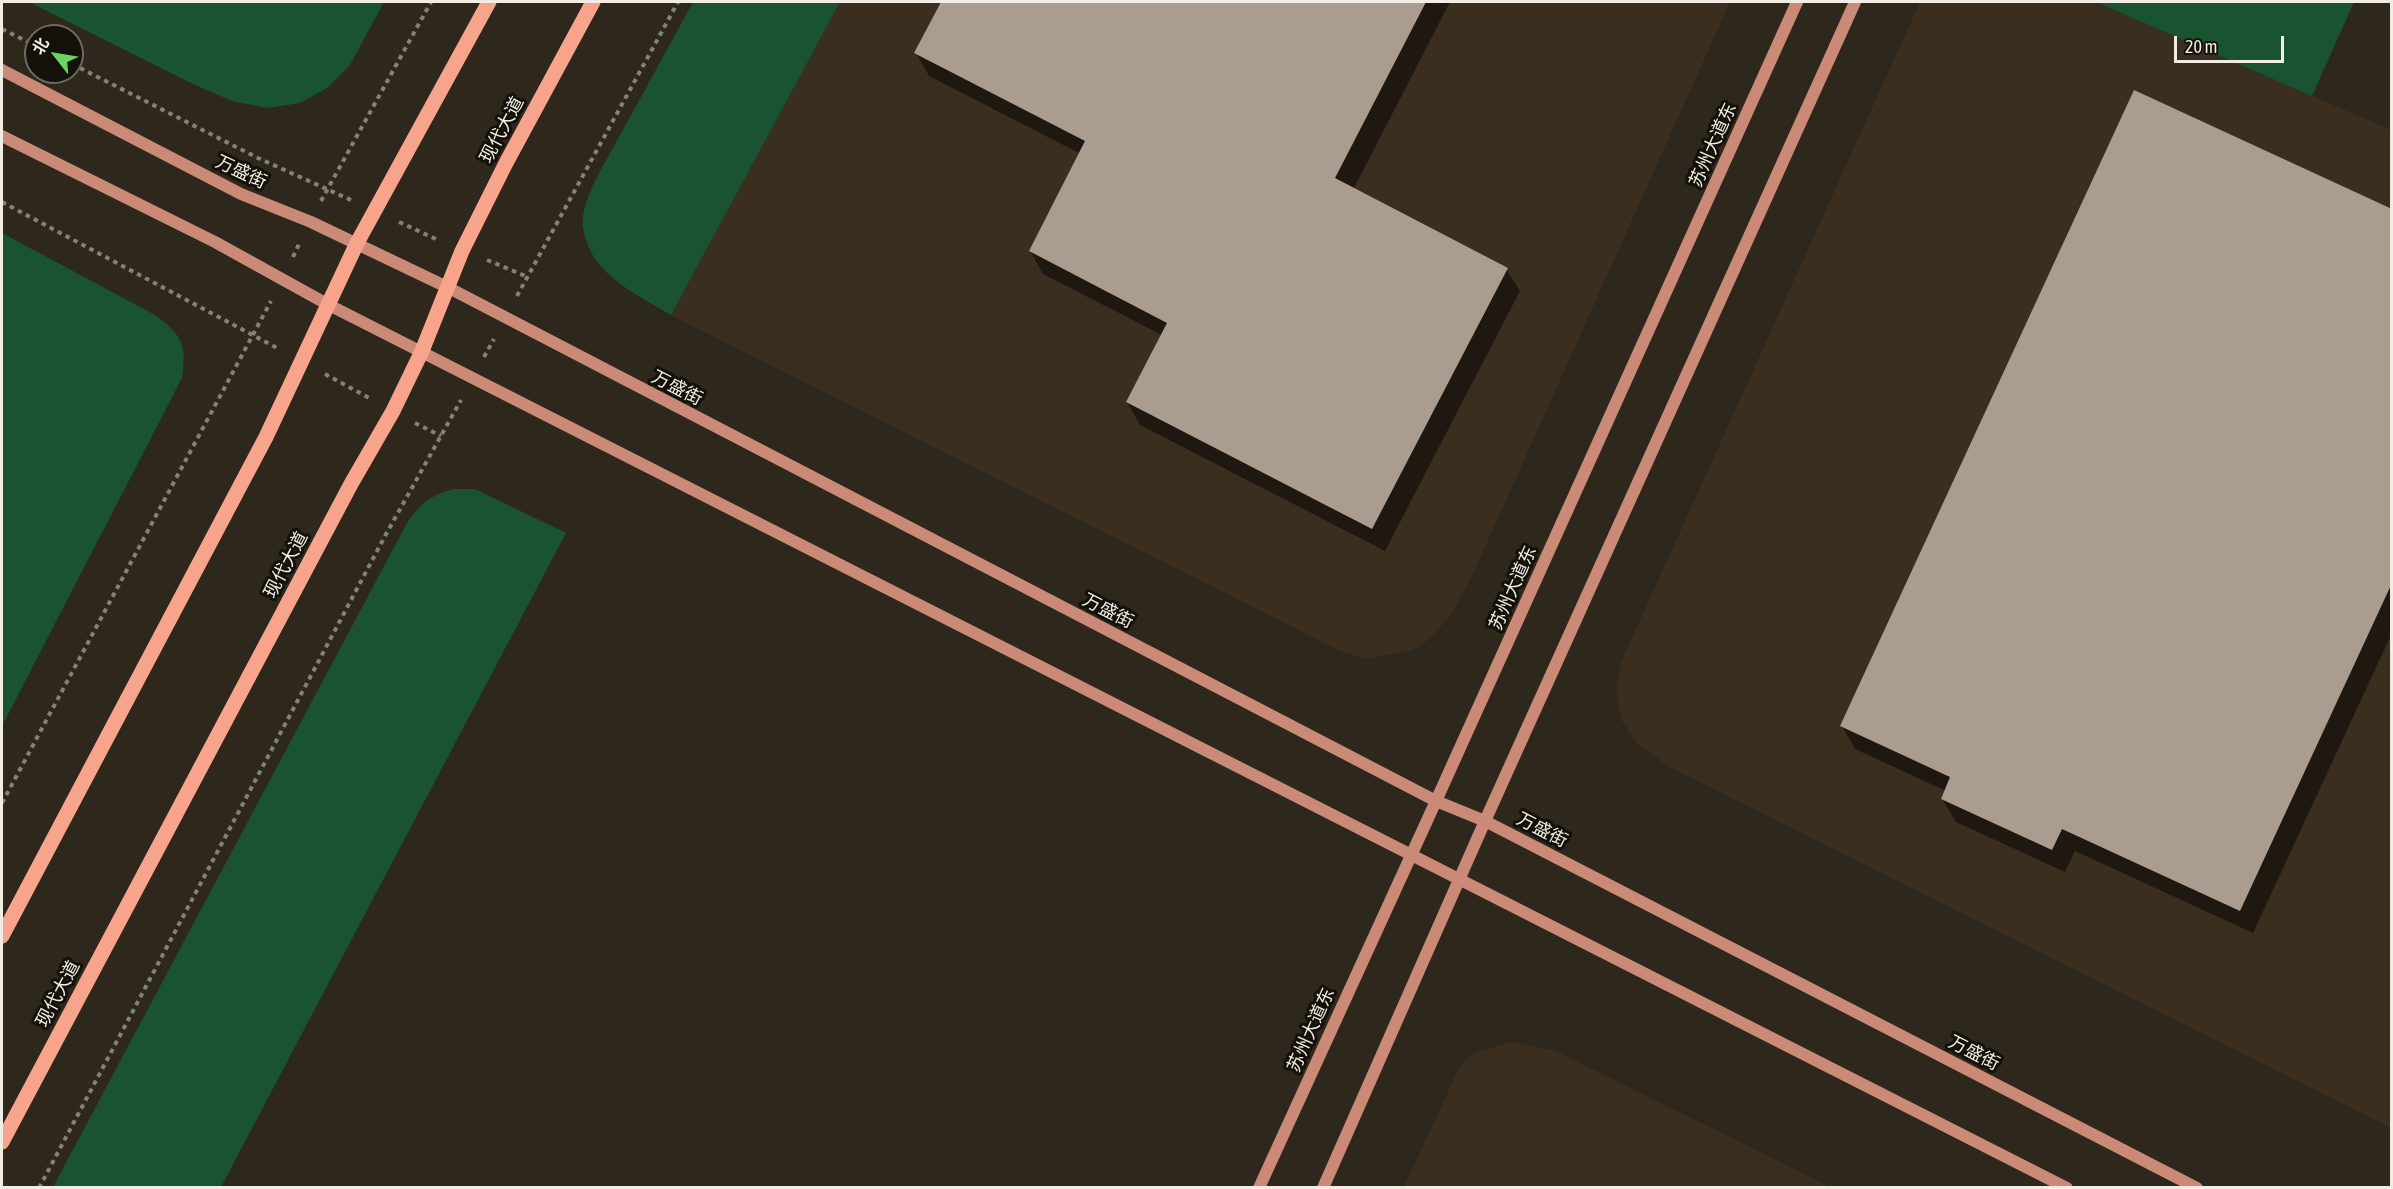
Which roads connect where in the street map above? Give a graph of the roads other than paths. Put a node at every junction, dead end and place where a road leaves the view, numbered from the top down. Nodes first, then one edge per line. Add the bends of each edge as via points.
1 (489, 2) edge
2 (592, 2) edge
3 (1797, 2) edge
4 (1854, 2) edge
5 (2, 70) edge
6 (2, 136) edge
7 (357, 243) junction
8 (449, 288) junction
9 (327, 304) junction
10 (422, 351) junction
11 (1436, 801) junction
12 (1485, 821) junction
13 (1410, 854) junction
14 (1460, 880) junction
15 (2, 936) edge
16 (2, 1142) edge
17 (1258, 1188) edge
18 (1323, 1188) edge
19 (2067, 1188) edge
20 (2197, 1188) edge

1 - 7 main road
2 - 8 main road, 现代大道 via 506,163 462,251
3 - 11 main road, 苏州大道东
4 - 12 main road
5 - 7 main road, 万盛街 via 241,194
6 - 9 main road via 215,242
7 - 8 main road, 万盛街
7 - 9 main road
8 - 10 main road, 现代大道
8 - 11 main road, 万盛街
9 - 10 main road
9 - 15 main road via 266,437
10 - 13 main road
10 - 16 main road, 现代大道
11 - 12 main road, 万盛街
11 - 13 main road, 苏州大道东
12 - 14 main road
12 - 20 main road, 万盛街
13 - 14 main road
13 - 17 main road, 苏州大道东
14 - 18 main road
14 - 19 main road

